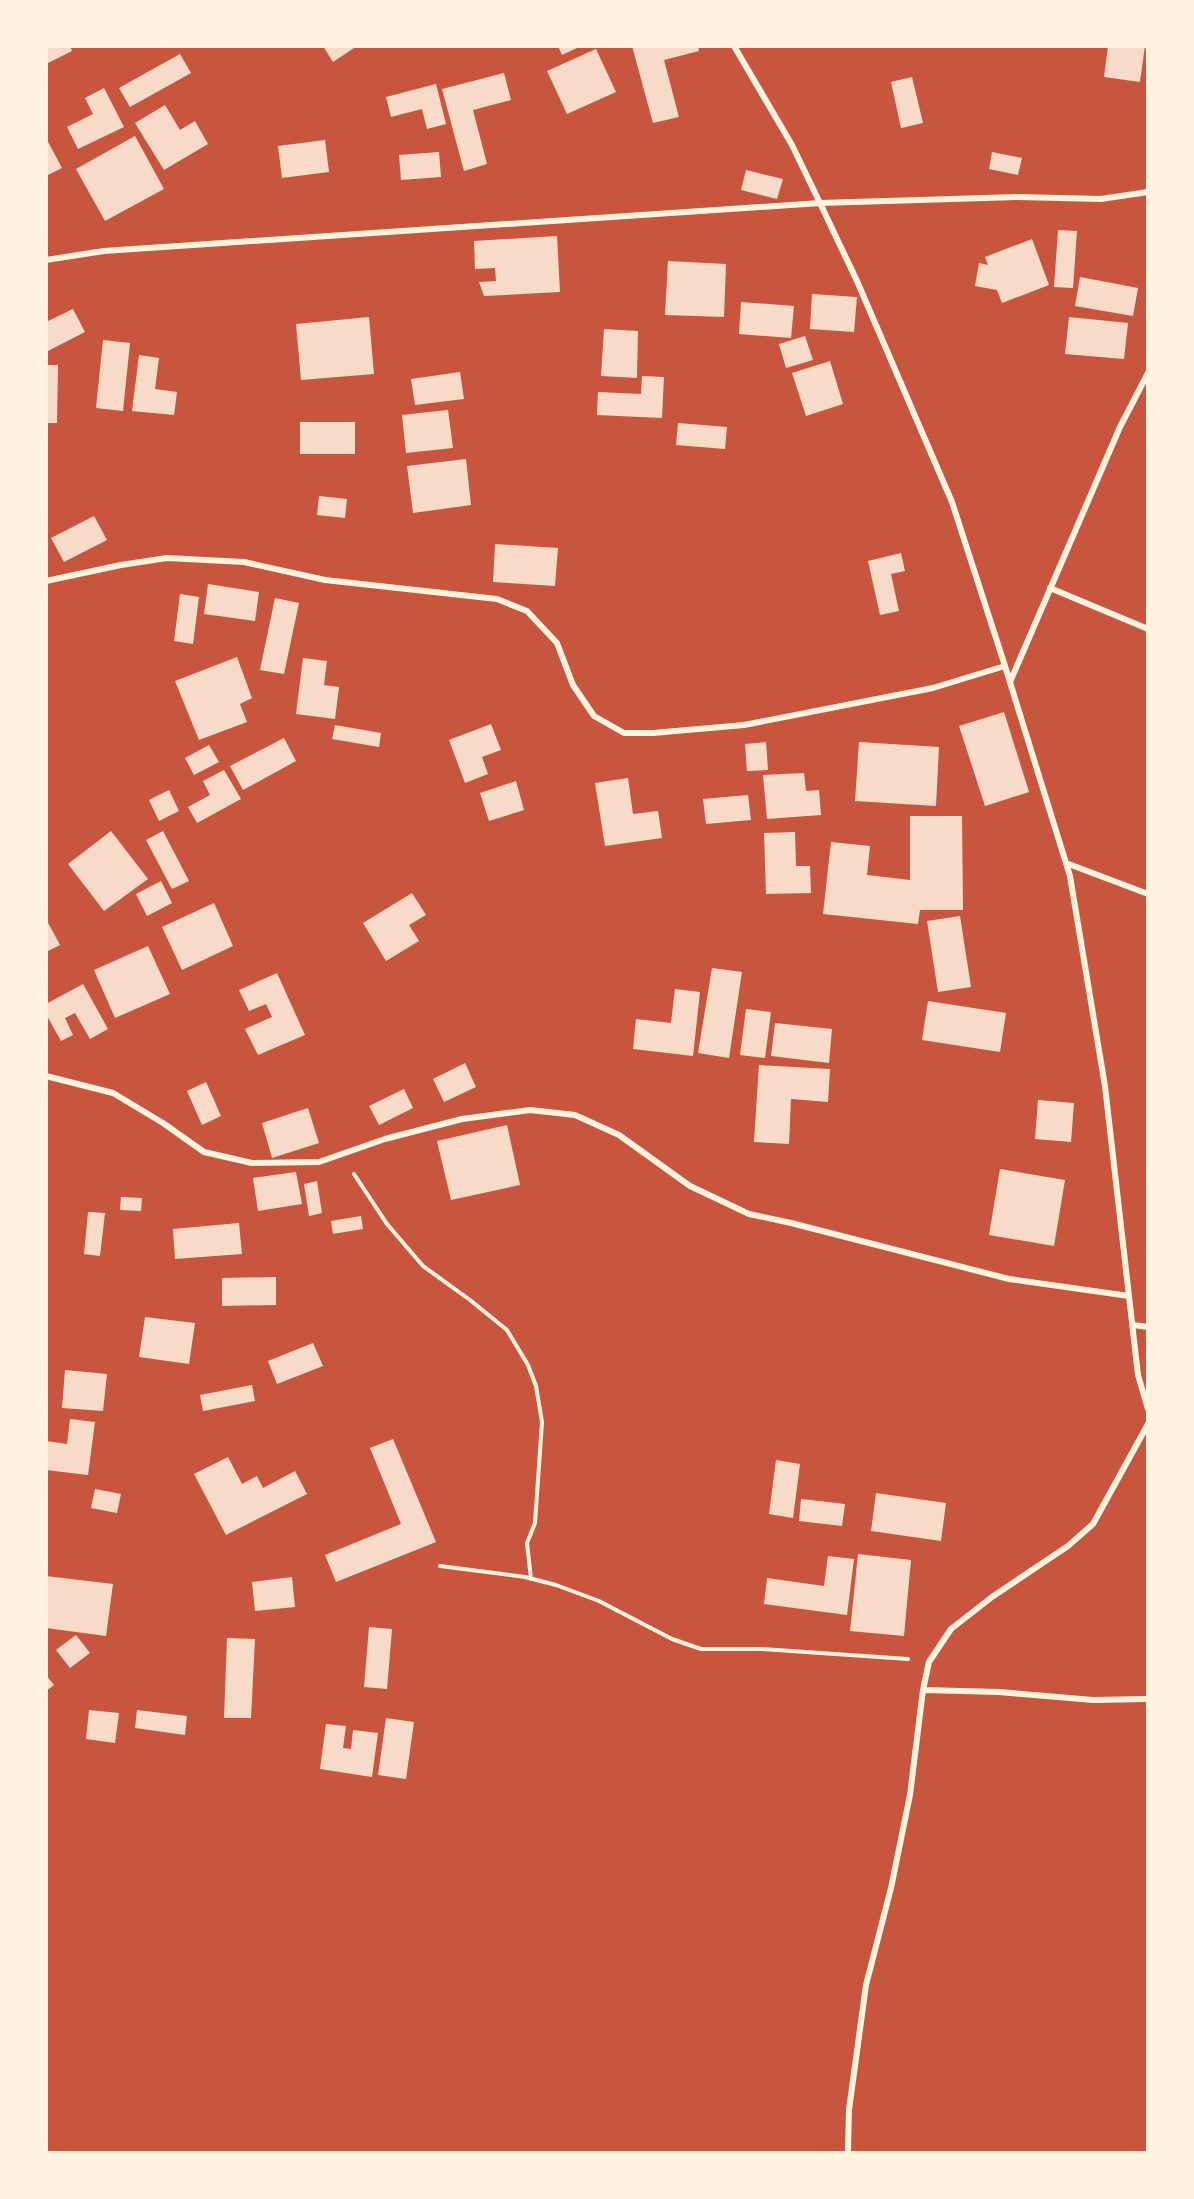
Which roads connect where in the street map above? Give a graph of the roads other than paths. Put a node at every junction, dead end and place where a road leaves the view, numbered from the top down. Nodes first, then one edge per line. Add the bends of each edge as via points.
1 (734, 46) edge
2 (1148, 192) edge
3 (820, 202) junction
4 (46, 260) edge
5 (1148, 373) edge
6 (46, 581) edge
7 (1050, 588) junction
8 (1148, 629) edge
9 (1005, 666) junction
10 (1010, 682) junction
11 (1066, 863) junction
12 (1148, 894) edge
13 (46, 1076) edge
14 (1129, 1296) junction
15 (1133, 1325) junction
16 (1148, 1327) edge
17 (1148, 1409) edge
18 (1148, 1424) edge
19 (923, 1689) junction
20 (1148, 1699) edge
21 (848, 2152) edge

1 - 3 street
2 - 3 street via 1101,199
3 - 4 street via 104,251
3 - 9 street via 952,502
5 - 7 street via 1120,427
6 - 9 street via 167,558 244,562 325,580 497,599 527,611 557,644 573,685 594,716 624,733 744,725 933,688
7 - 8 street
7 - 10 street
9 - 10 street
10 - 11 street
11 - 12 street
11 - 14 street via 1105,1086
13 - 14 street via 113,1093 204,1152 252,1163 319,1162 385,1139 462,1119 530,1110 575,1116 619,1135 690,1186 749,1214 1009,1279
14 - 15 street
15 - 16 street
15 - 17 street via 1138,1375
18 - 19 street via 1093,1524 951,1629 929,1662
19 - 20 street via 1093,1701
19 - 21 street via 910,1795 866,1985 849,2110

